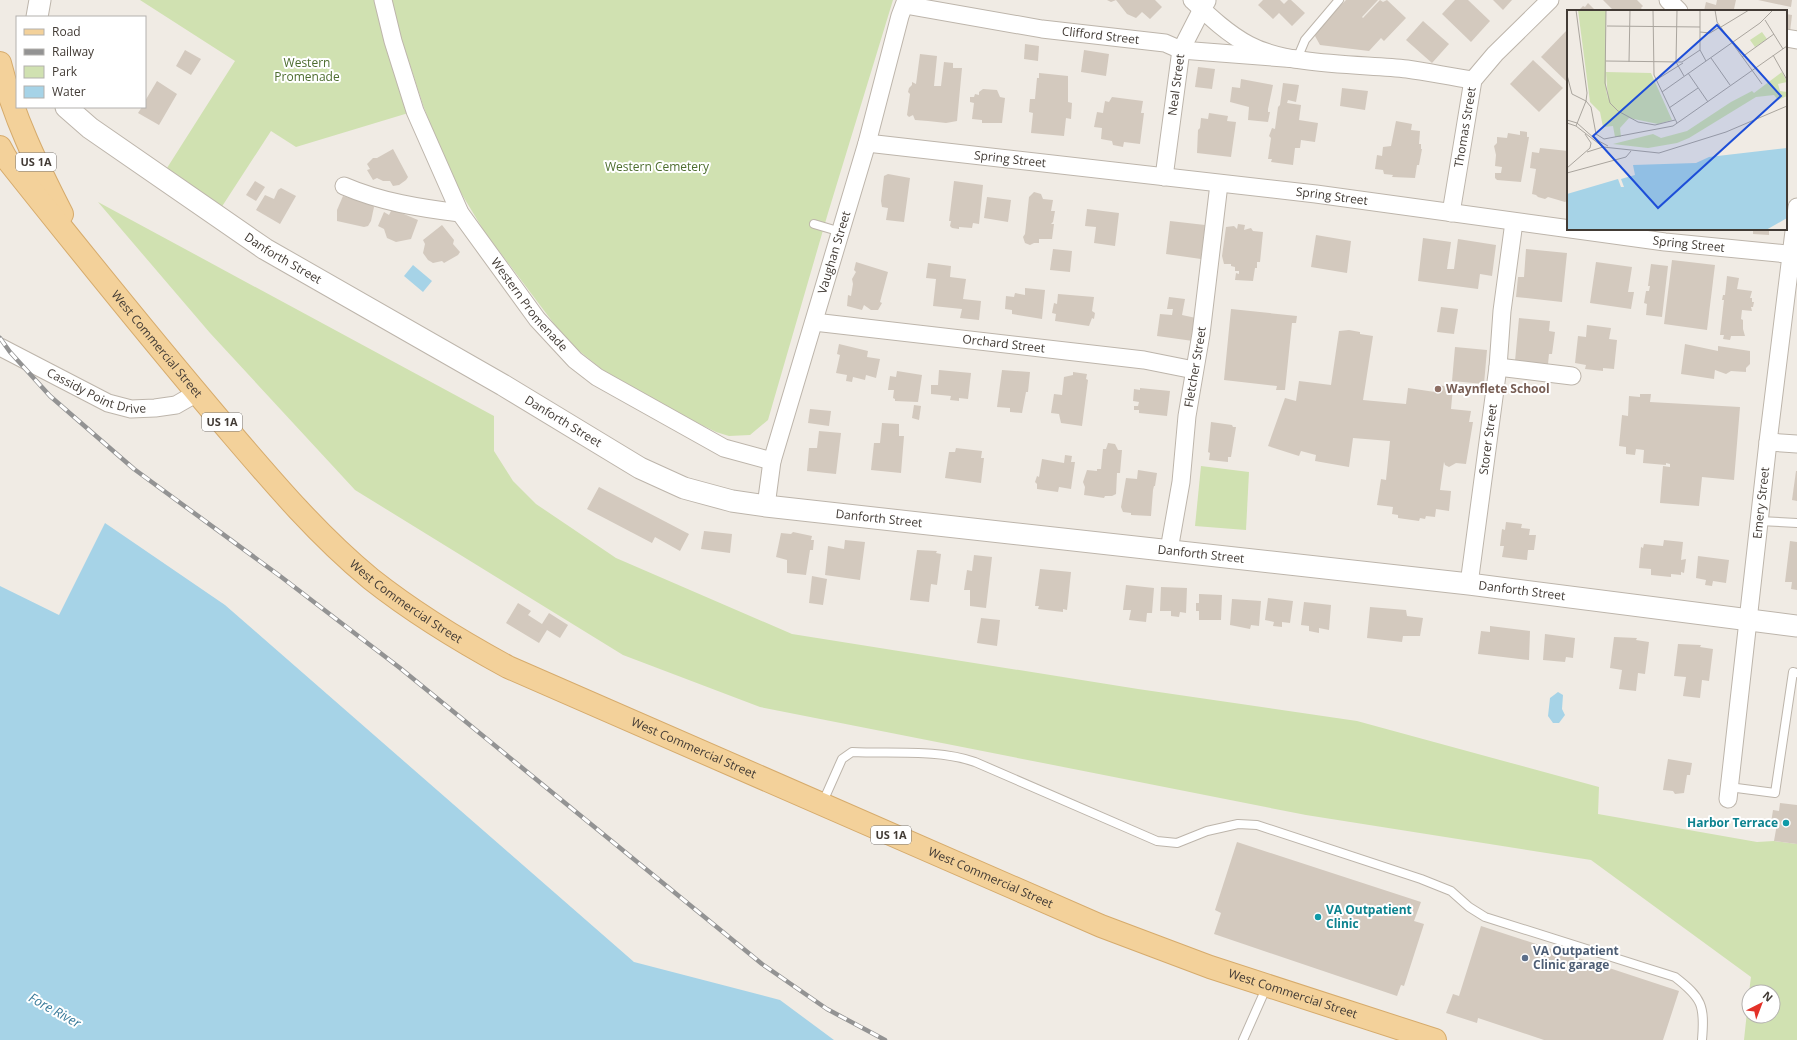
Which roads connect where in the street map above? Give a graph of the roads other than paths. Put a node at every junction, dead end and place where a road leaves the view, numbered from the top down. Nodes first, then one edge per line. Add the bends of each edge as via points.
1 (40, 0) edge
2 (383, 0) edge
3 (1339, 0) edge
4 (1550, 0) edge
5 (1668, 0) edge
6 (905, 2) edge
7 (1201, 3) edge
8 (1678, 10) edge
9 (37, 16) edge
10 (1787, 38) edge
11 (1797, 40) edge
12 (1181, 50) junction
13 (1297, 59) junction
14 (0, 63) edge
15 (1473, 80) junction
16 (67, 108) edge
17 (867, 143) junction
18 (2, 152) edge
19 (1164, 177) junction
20 (1218, 184) junction
21 (344, 186) dead end
22 (1797, 207) edge
23 (460, 213) junction
24 (1451, 213) junction
25 (1514, 222) junction
26 (814, 224) dead end
27 (1567, 229) edge
28 (1574, 230) edge
29 (841, 232) junction
30 (1794, 255) edge
31 (84, 256) junction
32 (814, 322) junction
33 (0, 347) edge
34 (1498, 367) junction
35 (1194, 370) junction
36 (1572, 376) dead end
37 (196, 393) junction
38 (1768, 442) junction
39 (1797, 444) edge
40 (772, 461) junction
41 (766, 506) junction
42 (1759, 520) junction
43 (1797, 523) edge
44 (1169, 550) junction
45 (1469, 584) junction
46 (1748, 621) junction
47 (1797, 626) edge
48 (1797, 673) edge
49 (1728, 793) joint
50 (821, 805) junction
51 (1267, 985) junction
52 (1243, 1040) edge
53 (1435, 1040) edge
54 (1702, 1040) edge

1 - 9 street
2 - 23 street, Western Promenade via 415,111
3 - 13 lane via 1305,40
4 - 15 street, Thomas Street via 1495,54
5 - 8 street
6 - 12 street, Clifford Street via 1042,29 1165,43
6 - 17 street, Vaughan Street
7 - 12 street, Neal Street
7 - 13 street, Clifford Street via 1249,45 1275,55
10 - 11 street
12 - 13 street, Clifford Street
12 - 19 street, Neal Street
13 - 15 street, Clifford Street via 1408,70
14 - 31 main road, West Commercial Street / US 1A via 32,155
15 - 24 street, Thomas Street
16 - 41 street, Danforth Street via 90,128 265,249 503,385 640,468 684,488 732,501
17 - 19 street, Spring Street
17 - 29 street, Vaughan Street
18 - 31 main road, West Commercial Street / US 1A
19 - 20 street, Spring Street
20 - 24 street, Spring Street via 1316,194
20 - 35 street, Fletcher Street via 1202,327
21 - 23 street via 413,208
22 - 30 street, Emery Street
23 - 40 street, Western Promenade via 537,319 575,360 597,377 634,399 724,448
24 - 25 street, Spring Street
25 - 27 street, Spring Street
25 - 34 street, Storer Street via 1502,311
26 - 29 lane
28 - 30 street, Spring Street
29 - 32 street, Vaughan Street
30 - 38 street, Emery Street
31 - 37 main road, West Commercial Street / US 1A
32 - 35 street, Orchard Street via 1144,360
32 - 40 street, Vaughan Street
33 - 37 street, Cassidy Point Drive via 108,403 131,409 176,405
34 - 36 street
34 - 45 street, Storer Street
35 - 44 street, Fletcher Street via 1181,482
37 - 50 main road, West Commercial Street / US 1A via 303,516 334,547 406,606 508,667
38 - 39 street
38 - 42 street, Emery Street
40 - 41 street, Vaughan Street
41 - 44 street, Danforth Street
42 - 43 lane
42 - 46 street, Emery Street
44 - 45 street, Danforth Street
45 - 46 street, Danforth Street
46 - 47 street, Danforth Street
46 - 49 street, Emery Street
48 - 49 lane via 1793,672 1775,794
50 - 51 main road, West Commercial Street / US 1A via 1102,926 1204,965
50 - 54 lane via 842,759 852,752 935,754 975,762 1156,841 1177,843 1207,831 1238,824 1257,825 1421,878 1451,891 1485,917 1675,976 1693,991 1701,1005 1704,1022
51 - 52 lane
51 - 53 main road, West Commercial Street / US 1A

